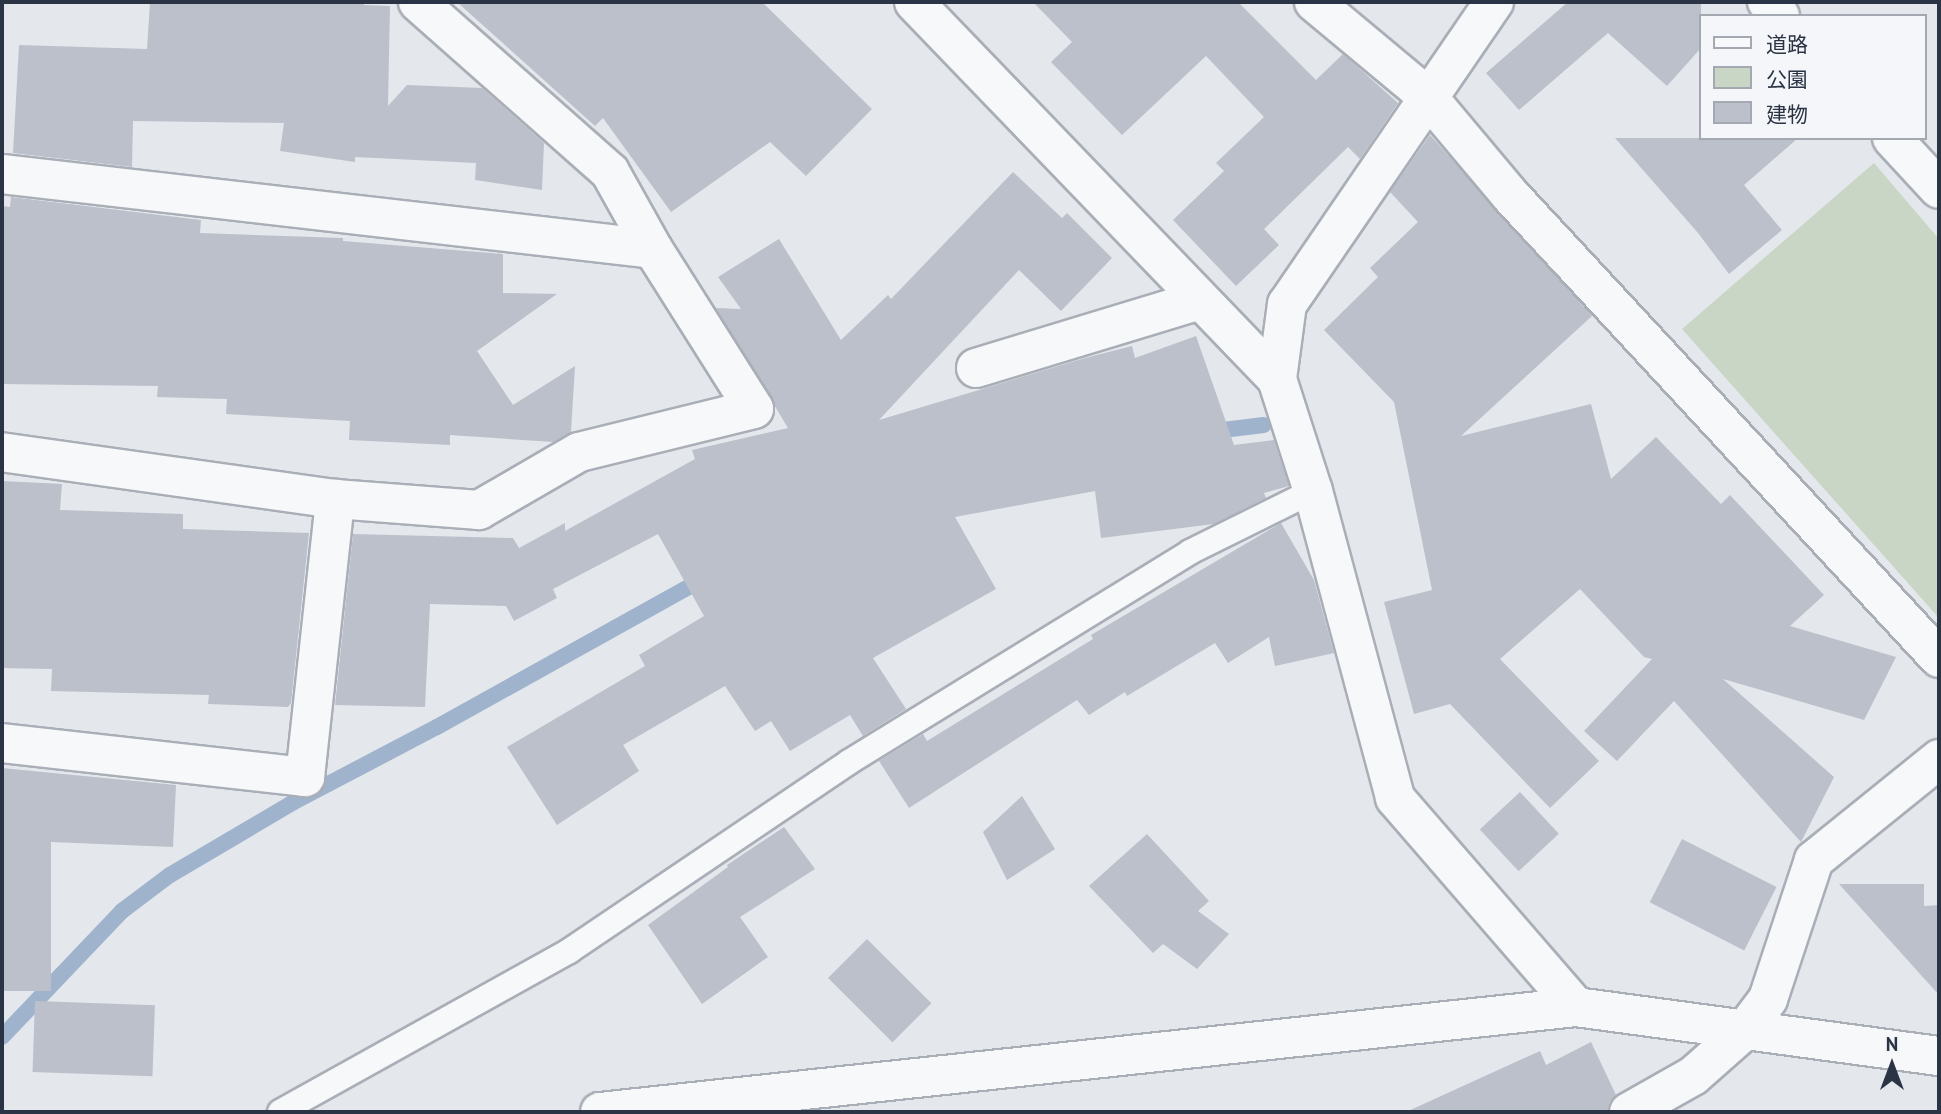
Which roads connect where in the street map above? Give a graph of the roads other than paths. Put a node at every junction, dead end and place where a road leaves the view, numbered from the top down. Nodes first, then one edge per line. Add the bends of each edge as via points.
1 (418, 2) edge
2 (914, 2) edge
3 (1314, 2) edge
4 (1494, 2) edge
5 (1427, 96) junction
6 (1894, 140) edge
7 (2, 174) edge
8 (1939, 189) edge
9 (653, 249) junction
10 (1200, 300) junction
11 (976, 368) dead end
12 (1277, 379) junction
13 (2, 452) edge
14 (1313, 491) junction
15 (335, 499) junction
16 (1939, 658) edge
17 (2, 743) edge
18 (1939, 759) edge
19 (1576, 1007) junction
20 (1744, 1031) junction
21 (1939, 1056) edge
22 (737, 1108) edge
23 (280, 1112) edge
24 (600, 1112) edge
25 (1629, 1112) edge

1 - 9 street via 610,172
2 - 10 street
3 - 5 street
4 - 5 street
5 - 12 street via 1287,304
5 - 16 street via 1510,195
6 - 8 street
7 - 9 street
9 - 15 street via 754,409 579,452 479,510
10 - 11 street
10 - 12 street
12 - 14 street
13 - 15 street
14 - 19 street via 1395,798
14 - 23 lane via 1190,552 860,755 569,951
15 - 17 street via 305,777
18 - 20 street via 1814,860 1768,999
19 - 20 street
19 - 22 street
20 - 21 street
20 - 25 street via 1693,1076
22 - 24 street

